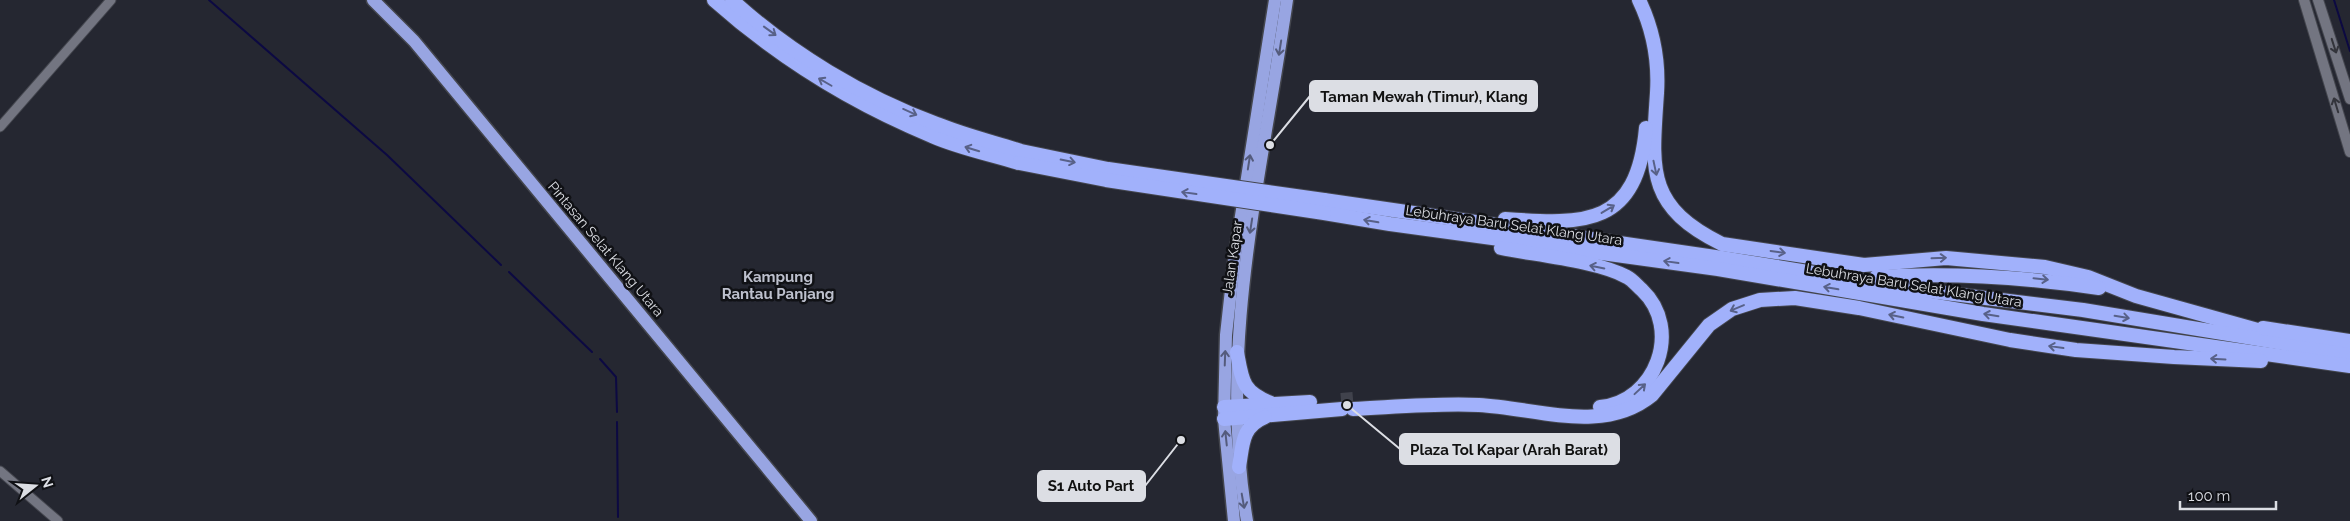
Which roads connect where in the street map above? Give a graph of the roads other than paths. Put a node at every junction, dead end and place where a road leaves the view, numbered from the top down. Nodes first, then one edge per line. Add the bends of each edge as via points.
1 (111, 0) edge
2 (373, 0) edge
3 (714, 0) edge
4 (732, 0) edge
5 (1275, 0) edge
6 (1287, 0) edge
7 (1631, 0) edge
8 (1639, 0) edge
9 (2304, 0) edge
10 (2318, 0) edge
11 (2348, 90) edge
12 (2350, 99) edge
13 (0, 126) edge
14 (2350, 152) edge
15 (1020, 157) junction
16 (1324, 206) junction
17 (1457, 218) junction
18 (1390, 224) junction
19 (1853, 278) junction
20 (2124, 292) junction
21 (2242, 325) junction
22 (2350, 341) edge
23 (1237, 352) junction
24 (2350, 354) edge
25 (2326, 358) junction
26 (2350, 366) edge
27 (2350, 371) edge
28 (1347, 404) junction
29 (1273, 409) junction
30 (1230, 412) junction
31 (1239, 467) junction
32 (0, 471) edge
33 (58, 521) edge
34 (811, 521) edge
35 (1234, 521) edge
36 (1247, 521) edge

1 - 13 street
2 - 34 highway, Pintasan Selat Klang Utara via 414,41
15 -> 3 highway, Lebuhraya Baru Selat Klang Utara via 933,137 874,110 780,53
4 -> 15 highway, Lebuhraya Baru Selat Klang Utara via 820,66 878,98
30 -> 5 highway, Jalan Kapar via 1226,335 1234,254
6 -> 23 highway, Jalan Kapar via 1246,254
17 -> 7 highway via 1575,221 1609,210 1622,199 1640,162 1649,93 1648,48
8 -> 20 highway via 1650,26 1657,70 1653,159 1657,179 1676,212 1705,236 1722,244 1864,265 1946,258 2045,267 2088,277
14 -> 9 main road
10 -> 11 main road
11 - 12 main road
15 - 16 highway, Lebuhraya Baru Selat Klang Utara, bridge via 1106,180
16 - 17 highway, Lebuhraya Baru Selat Klang Utara
18 -> 16 highway, Lebuhraya Baru Selat Klang Utara
17 - 19 highway, Lebuhraya Baru Selat Klang Utara
25 -> 18 highway, Lebuhraya Baru Selat Klang Utara via 1983,314 1718,269
28 -> 18 highway via 1471,398 1508,399 1582,409 1613,406 1634,395 1650,379 1662,351 1662,326 1650,298 1629,278 1608,269
19 -> 20 highway via 2001,276 2044,279
19 -> 25 highway, Lebuhraya Baru Selat Klang Utara via 1912,289 2083,310
20 - 21 highway
21 - 22 highway
21 - 25 highway
23 - 29 highway via 1243,382 1249,391
23 - 30 highway, Jalan Kapar
24 - 25 highway, Lebuhraya Baru Selat Klang Utara
25 - 26 highway, Lebuhraya Baru Selat Klang Utara
25 - 27 highway
25 -> 28 highway via 2194,358 2076,350 2010,340 1859,308 1795,298 1768,299 1732,309 1709,325 1652,395 1617,414 1590,417 1480,405
28 - 29 highway
29 - 30 highway
29 - 31 highway via 1248,427
30 - 31 highway, Jalan Kapar
35 -> 30 highway, Jalan Kapar
31 -> 36 highway, Jalan Kapar
32 - 33 street

